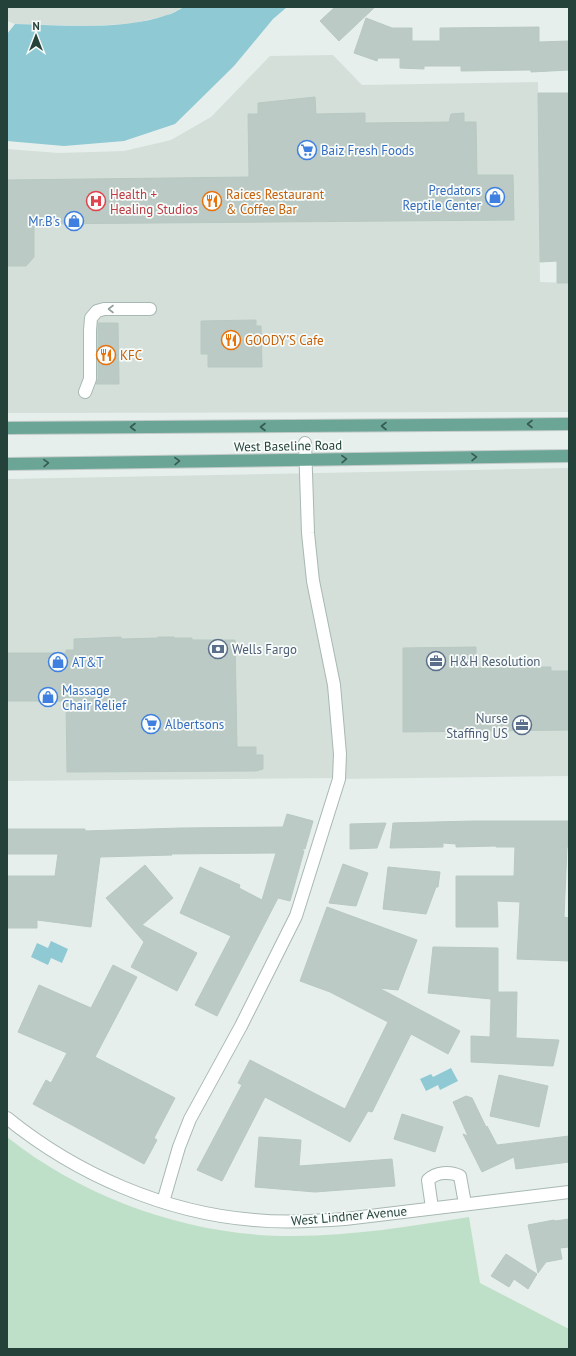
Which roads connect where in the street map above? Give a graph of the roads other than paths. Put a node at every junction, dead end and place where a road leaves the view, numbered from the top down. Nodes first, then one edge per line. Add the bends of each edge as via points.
1 (150, 309) dead end
2 (85, 392) dead end
3 (569, 424) edge
4 (7, 428) edge
5 (305, 443) dead end
6 (569, 456) edge
7 (305, 459) junction
8 (7, 464) edge
9 (7, 1118) edge
10 (569, 1192) edge
11 (163, 1202) junction
12 (465, 1204) junction
13 (432, 1208) junction

1 -> 2 street via 104,309 97,311 91,318 90,379
3 -> 4 main road, West Baseline Road
5 - 7 street
7 -> 6 main road, West Baseline Road
8 -> 7 main road, West Baseline Road
7 - 11 street via 313,581 334,685 340,754 339,779 296,916 241,1026 190,1119
9 - 11 street, West Lindner Avenue via 54,1152 105,1180
10 - 12 street, West Lindner Avenue
11 - 13 street, West Lindner Avenue via 220,1215 280,1222 346,1219
12 - 13 street, West Lindner Avenue
12 - 13 street via 460,1176 453,1172 434,1175 428,1180

